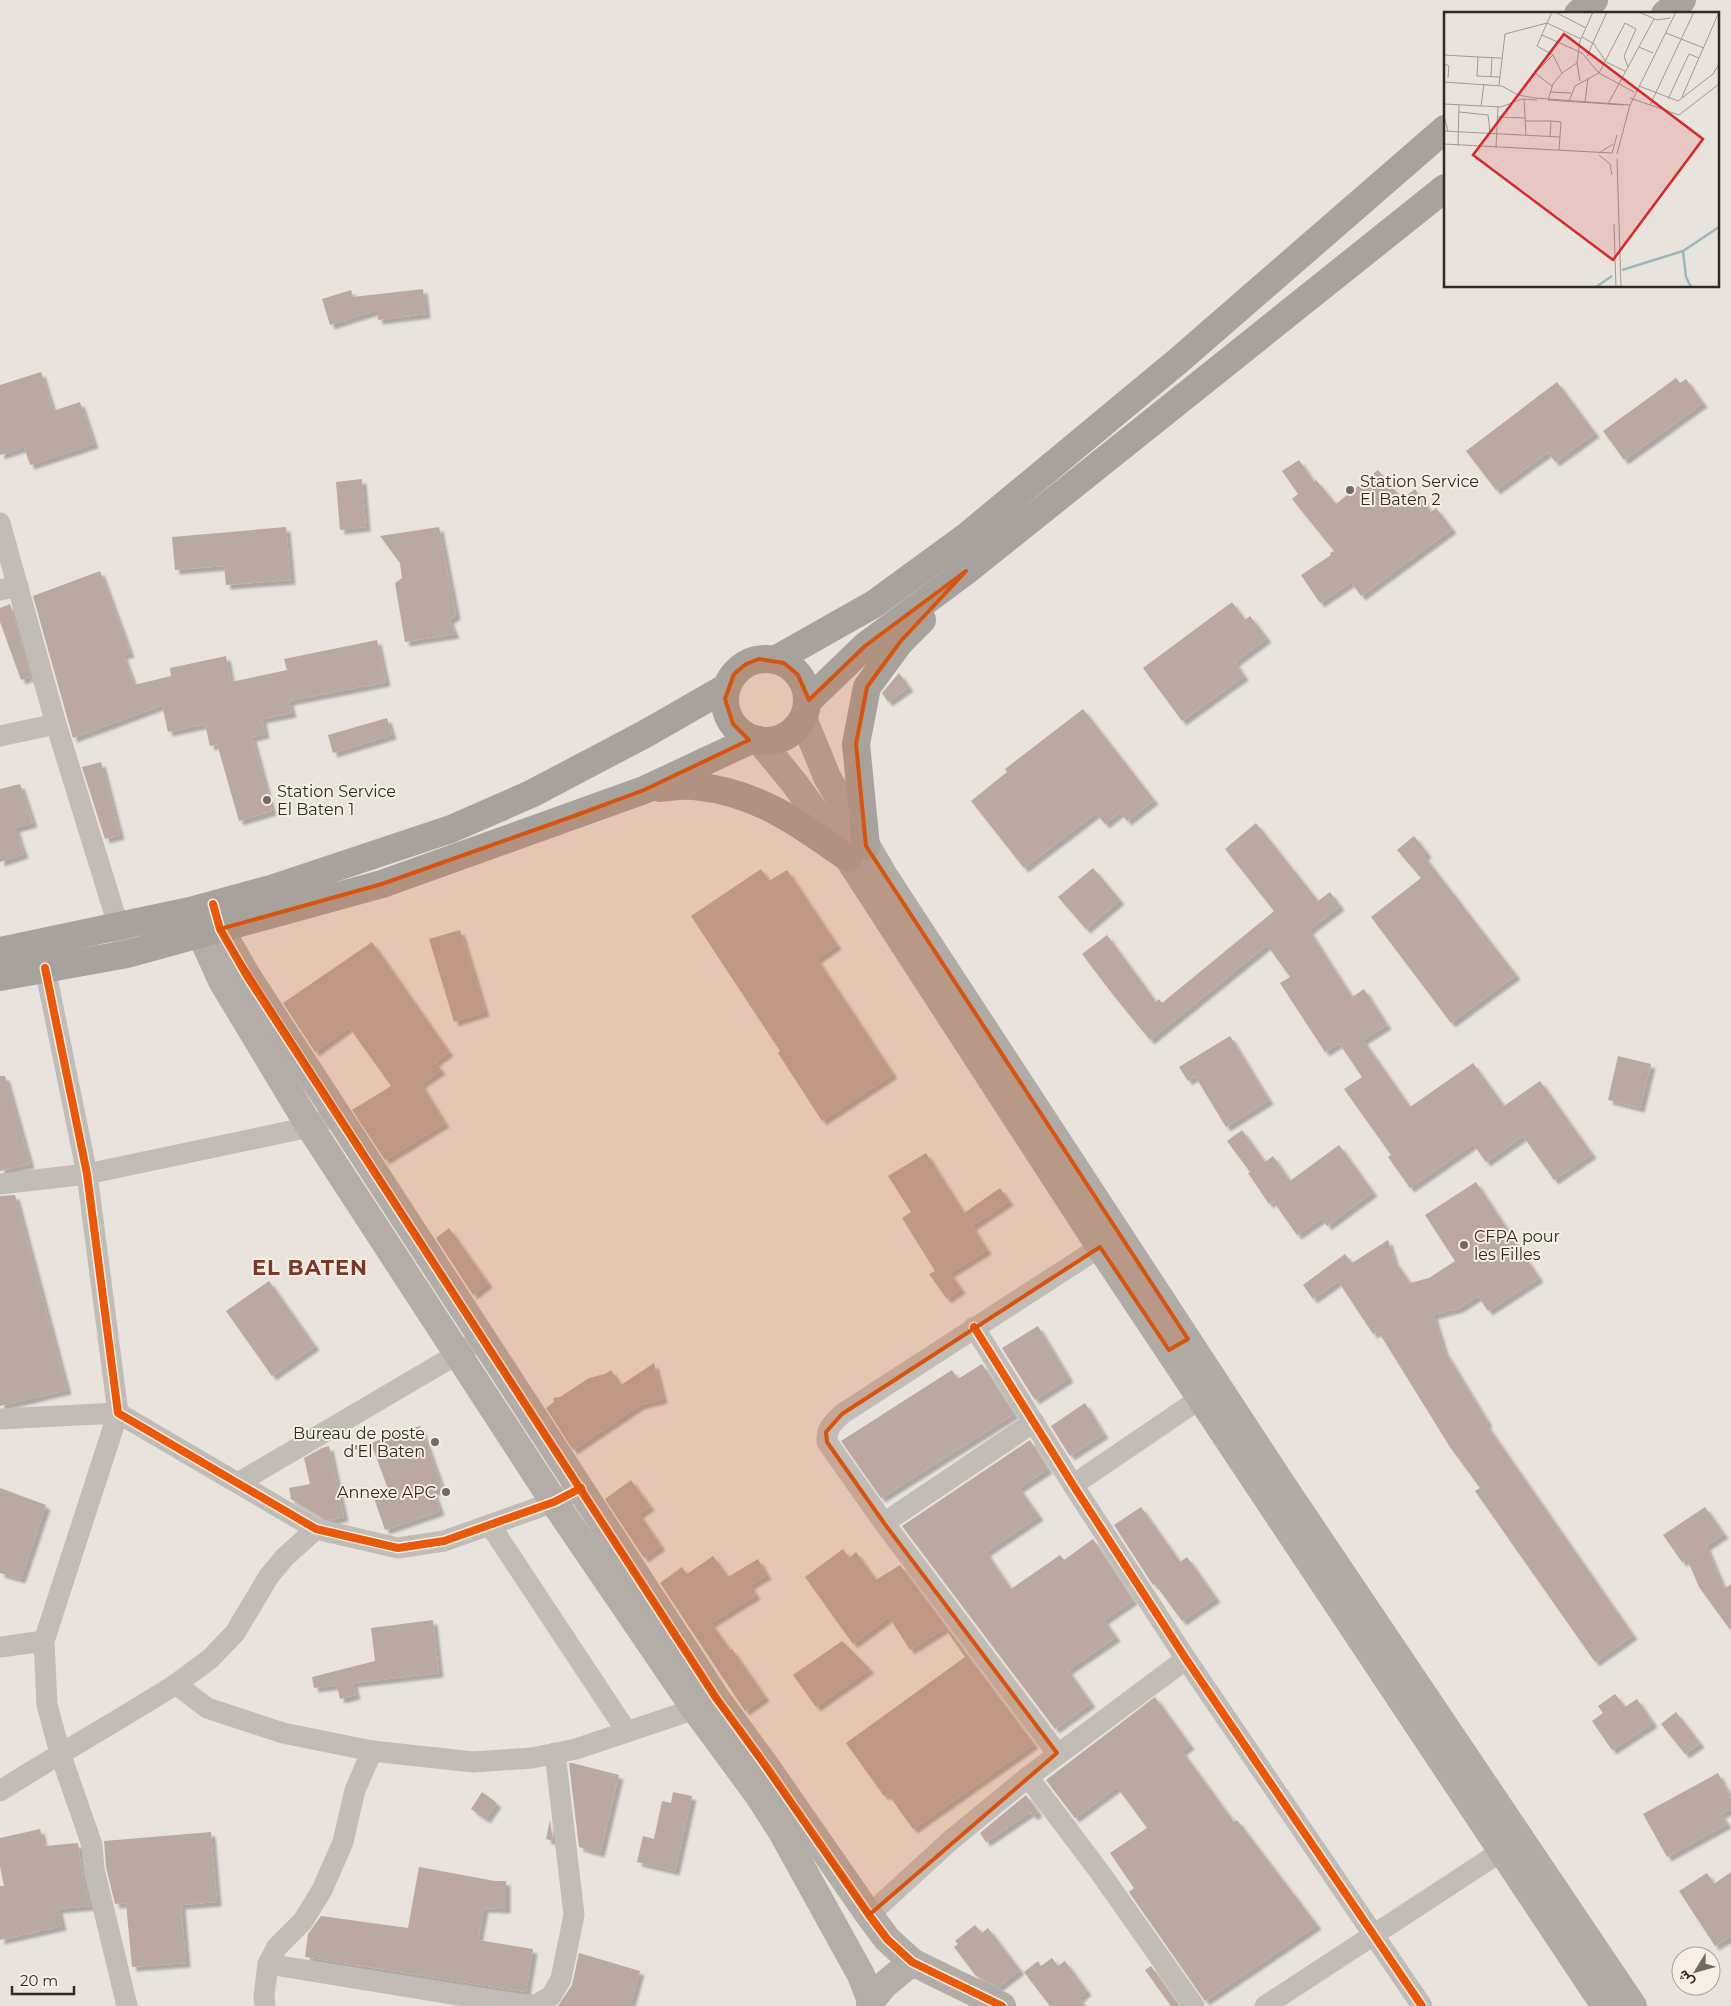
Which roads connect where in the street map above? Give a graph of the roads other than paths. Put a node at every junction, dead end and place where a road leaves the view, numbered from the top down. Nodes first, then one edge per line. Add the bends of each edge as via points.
1 (1594, 0) edge
2 (1682, 0) edge
3 (1580, 12) edge
4 (1667, 12) edge
5 (1444, 130) edge
6 (1444, 189) edge
7 (0, 523) edge
8 (966, 571) junction
9 (9, 588) edge
10 (775, 660) junction
11 (727, 687) junction
12 (805, 710) junction
13 (56, 724) junction
14 (0, 736) edge
15 (756, 739) junction
16 (644, 790) junction
17 (857, 852) junction
18 (206, 920) junction
19 (119, 928) junction
20 (0, 951) edge
21 (128, 954) junction
22 (45, 968) junction
23 (0, 977) edge
24 (338, 1115) junction
25 (310, 1127) junction
26 (87, 1174) junction
27 (0, 1184) edge
28 (1100, 1247) junction
29 (974, 1327) junction
30 (482, 1340) junction
31 (1178, 1344) junction
32 (457, 1354) junction
33 (1201, 1398) junction
34 (118, 1413) junction
35 (0, 1420) edge
36 (1034, 1422) junction
37 (238, 1483) junction
38 (1073, 1486) junction
39 (581, 1488) junction
40 (554, 1502) junction
41 (884, 1522) junction
42 (490, 1525) junction
43 (316, 1529) junction
44 (44, 1641) junction
45 (0, 1647) edge
46 (1186, 1659) junction
47 (176, 1684) junction
48 (706, 1703) junction
49 (627, 1732) junction
50 (372, 1752) junction
51 (60, 1753) junction
52 (1057, 1753) junction
53 (555, 1754) junction
54 (1028, 1777) junction
55 (0, 1791) edge
56 (789, 1822) junction
57 (1511, 1844) junction
58 (869, 1915) junction
59 (1374, 1934) junction
60 (912, 1962) junction
61 (268, 1964) junction
62 (870, 2004) edge
63 (1417, 2004) edge
64 (127, 2006) edge
65 (265, 2006) edge
66 (1002, 2006) edge
67 (1194, 2006) edge
68 (1265, 2006) edge
69 (1605, 2006) edge
70 (1633, 2006) edge

1 - 3 highway
2 - 4 highway
5 - 10 highway via 1178,361 967,536 874,604
6 - 8 highway
7 - 9 street
8 - 12 highway via 865,646
8 - 17 highway via 936,607 900,642 867,687 856,744
9 - 13 street
10 - 11 highway via 760,659 746,664 734,674
10 - 12 highway via 792,668 804,683
11 - 15 highway via 727,712 733,724 742,733
11 - 18 highway via 531,794 451,829 271,889
12 - 15 highway via 794,730 782,738
12 - 17 main road
13 - 14 street
13 - 19 street
15 - 16 highway
15 - 17 main road
16 - 17 highway via 693,786 730,793 773,808
16 - 18 highway via 382,884
17 - 28 main road
17 - 31 main road
18 - 19 highway
18 - 21 highway
18 - 24 street via 248,976
18 - 25 street via 222,982
19 - 20 highway
19 - 21 street
21 - 22 highway
22 - 23 highway
22 - 26 street
24 - 25 street
24 - 30 street
25 - 26 street
25 - 32 street
26 - 27 street
26 - 34 street
28 - 29 street
28 - 31 main road
29 - 36 street
29 - 41 street via 842,1414 826,1432 827,1442
30 - 32 street
30 - 39 street
31 - 33 main road
31 - 57 main road via 1286,1491
32 - 37 street
32 - 40 street
33 - 38 street
33 - 57 main road via 1437,1755
34 - 35 street
34 - 37 street
34 - 44 street
36 - 38 street
36 - 41 street
37 - 43 street
38 - 46 street
39 - 40 street
39 - 48 street
40 - 42 street
40 - 48 street
41 - 52 street
42 - 43 street via 444,1541 398,1548
42 - 49 street
43 - 47 street via 269,1576 235,1632 210,1659
44 - 45 street
44 - 51 street via 47,1705
46 - 52 street
46 - 59 street
47 - 50 street via 206,1708 284,1733
47 - 51 street
48 - 49 street
48 - 56 street
49 - 53 street
50 - 53 street via 473,1762
50 - 61 street via 355,1790 343,1842 322,1890 303,1921 277,1947
51 - 55 street
51 - 64 street via 92,1845 94,1869
52 - 54 street
53 - 61 street via 574,1915 561,1979 551,1996 536,2005 519,2005
54 - 58 street via 951,1840
54 - 67 street
56 - 58 street
56 - 62 street via 861,1975
57 - 59 street
57 - 69 main road
57 - 70 main road
58 - 60 street via 887,1939
59 - 63 street
59 - 68 street
60 - 62 street via 884,1985
60 - 66 street
61 - 65 street

